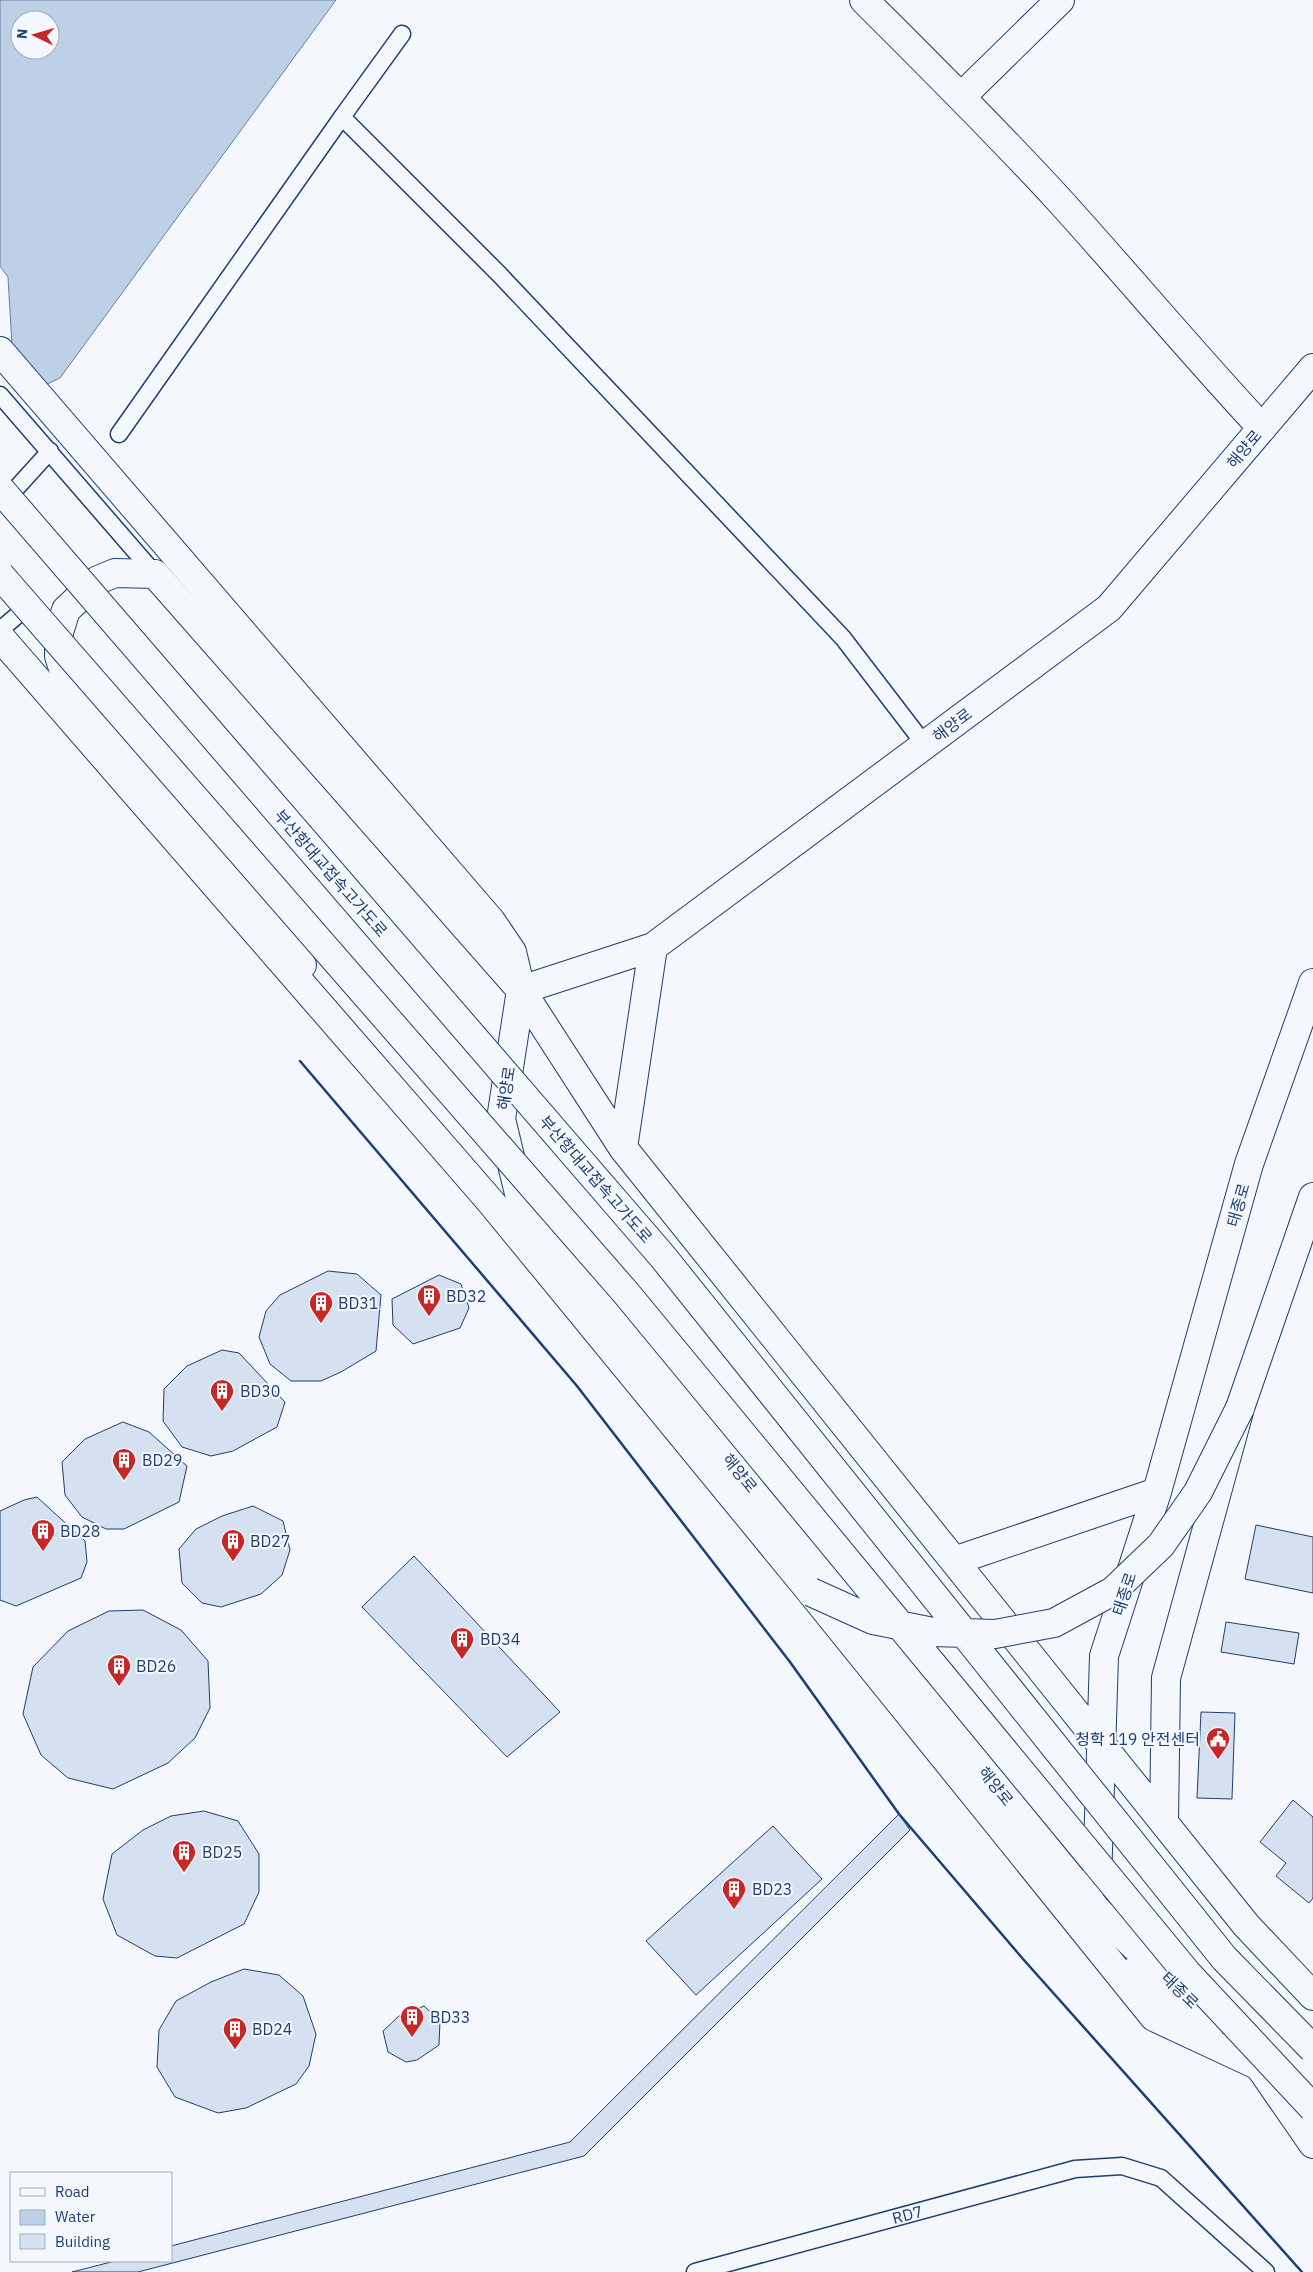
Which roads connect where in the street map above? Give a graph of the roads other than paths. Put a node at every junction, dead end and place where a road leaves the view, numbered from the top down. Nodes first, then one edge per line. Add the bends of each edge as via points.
1 (864, 0) edge
2 (1060, 0) edge
3 (402, 34) dead end
4 (961, 97) junction
5 (342, 117) junction
6 (0, 351) edge
7 (1313, 368) edge
8 (0, 395) edge
9 (1262, 428) junction
10 (120, 434) dead end
11 (50, 451) junction
12 (0, 488) edge
13 (0, 506) edge
14 (155, 574) junction
15 (0, 576) edge
16 (0, 589) edge
17 (20, 613) junction
18 (0, 630) edge
19 (0, 638) edge
20 (59, 656) junction
21 (925, 745) junction
22 (653, 947) junction
23 (1313, 983) edge
24 (521, 990) junction
25 (623, 1148) junction
26 (1313, 1198) edge
27 (1240, 1408) junction
28 (1157, 1492) junction
29 (954, 1561) junction
30 (811, 1592) junction
31 (1102, 1746) junction
32 (1164, 1823) junction
33 (1096, 1910) junction
34 (1313, 1996) edge
35 (1313, 2050) edge
36 (1259, 2066) junction
37 (1313, 2108) edge
38 (1313, 2144) edge
39 (695, 2272) edge
40 (1266, 2272) edge

1 - 4 main road
2 - 4 main road
3 - 5 lane
4 - 9 main road
5 - 10 lane
5 - 21 lane via 499,274 843,638
6 - 24 main road via 491,921 512,952
7 - 9 main road, 해양로
8 - 11 lane
9 - 21 main road, 해양로 via 1109,608
11 - 13 lane
11 - 14 lane
12 - 35 main road, 부산항대교접속고가도로, bridge via 663,1257 1224,1958
14 - 20 main road via 114,572 98,580 66,610 58,632
14 - 24 main road
15 - 37 main road, bridge via 626,1293 1187,1973
16 - 17 lane
17 - 18 lane
17 - 20 lane
19 - 30 main road via 490,1201
20 - 36 main road via 68,684 464,1156 1155,1998
21 - 22 main road, 해양로
22 - 24 main road, 해양로
22 - 25 main road
23 - 28 main road, 태종로 via 1249,1164
24 - 25 main road
24 - 33 main road, 해양로 via 501,1119 522,1206
25 - 29 main road
26 - 27 main road
27 - 30 main road, bridge via 1198,1492 1161,1545 1113,1591 1054,1623 995,1634 933,1632 873,1620
27 - 32 main road via 1166,1678
28 - 29 main road
28 - 31 main road, 태종로 via 1104,1656
29 - 31 main road
30 - 36 main road via 1154,2017
31 - 32 main road
31 - 33 main road, 태종로
32 - 34 main road via 1246,1925
33 - 36 main road, 태종로
36 - 38 main road, 태종로
39 - 40 lane, RD7 via 1075,2169 1122,2166 1161,2178

